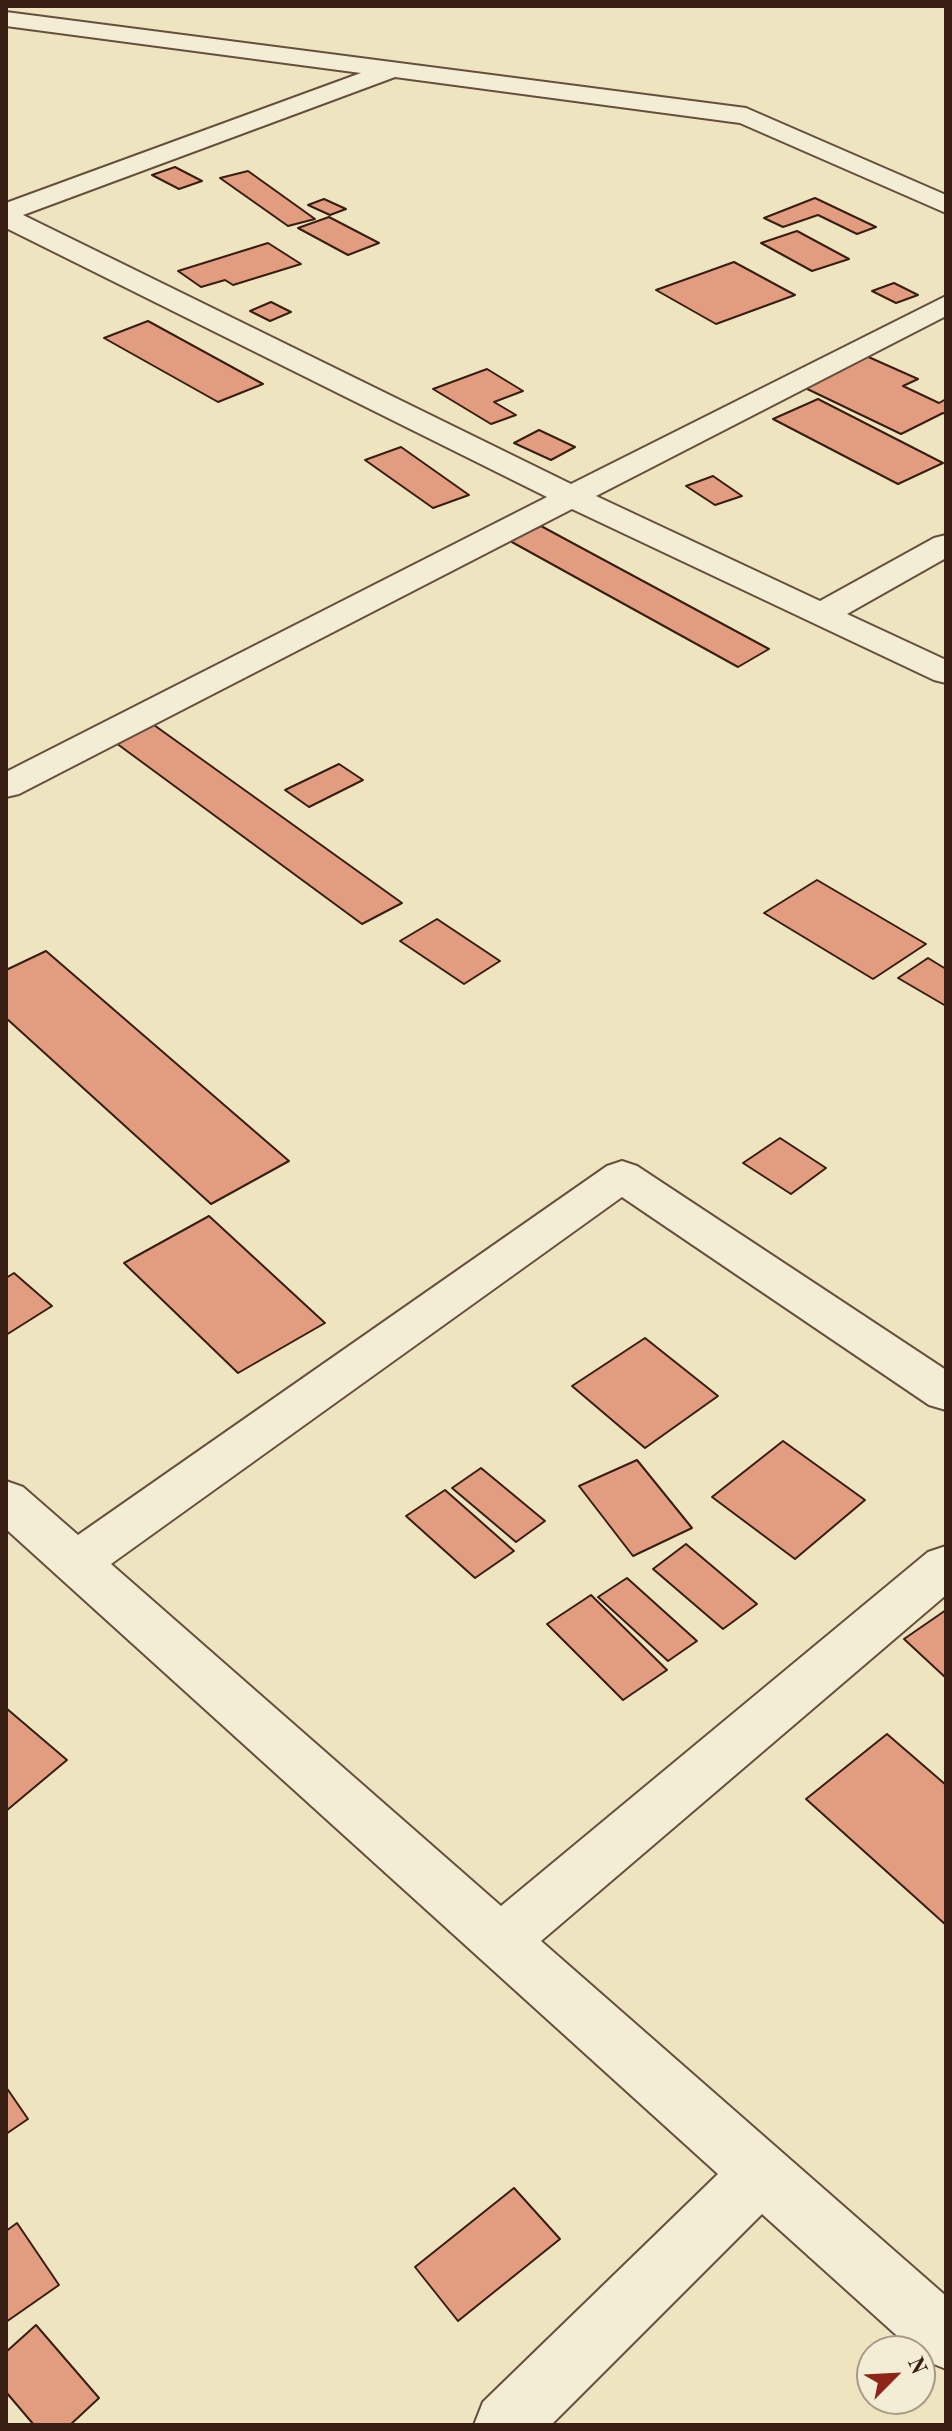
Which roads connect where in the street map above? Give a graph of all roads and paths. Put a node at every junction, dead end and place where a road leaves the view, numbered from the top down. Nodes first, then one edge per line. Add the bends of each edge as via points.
1 (6, 19) edge
2 (395, 69) junction
3 (946, 205) edge
4 (6, 215) edge
5 (946, 305) edge
6 (572, 497) junction
7 (946, 545) edge
8 (822, 614) junction
9 (946, 673) edge
10 (6, 786) edge
11 (946, 1393) edge
12 (6, 1500) edge
13 (76, 1563) junction
14 (946, 1566) edge
15 (500, 1941) junction
16 (761, 2173) junction
17 (946, 2338) edge
18 (506, 2425) edge

1 - 2 street
2 - 3 street via 746,116
2 - 4 street
4 - 6 street
5 - 6 street
6 - 8 street
6 - 10 street
7 - 8 street
8 - 9 street
11 - 13 street via 622,1176
12 - 13 street
13 - 15 street
14 - 15 street
15 - 16 street
16 - 17 street
16 - 18 street

